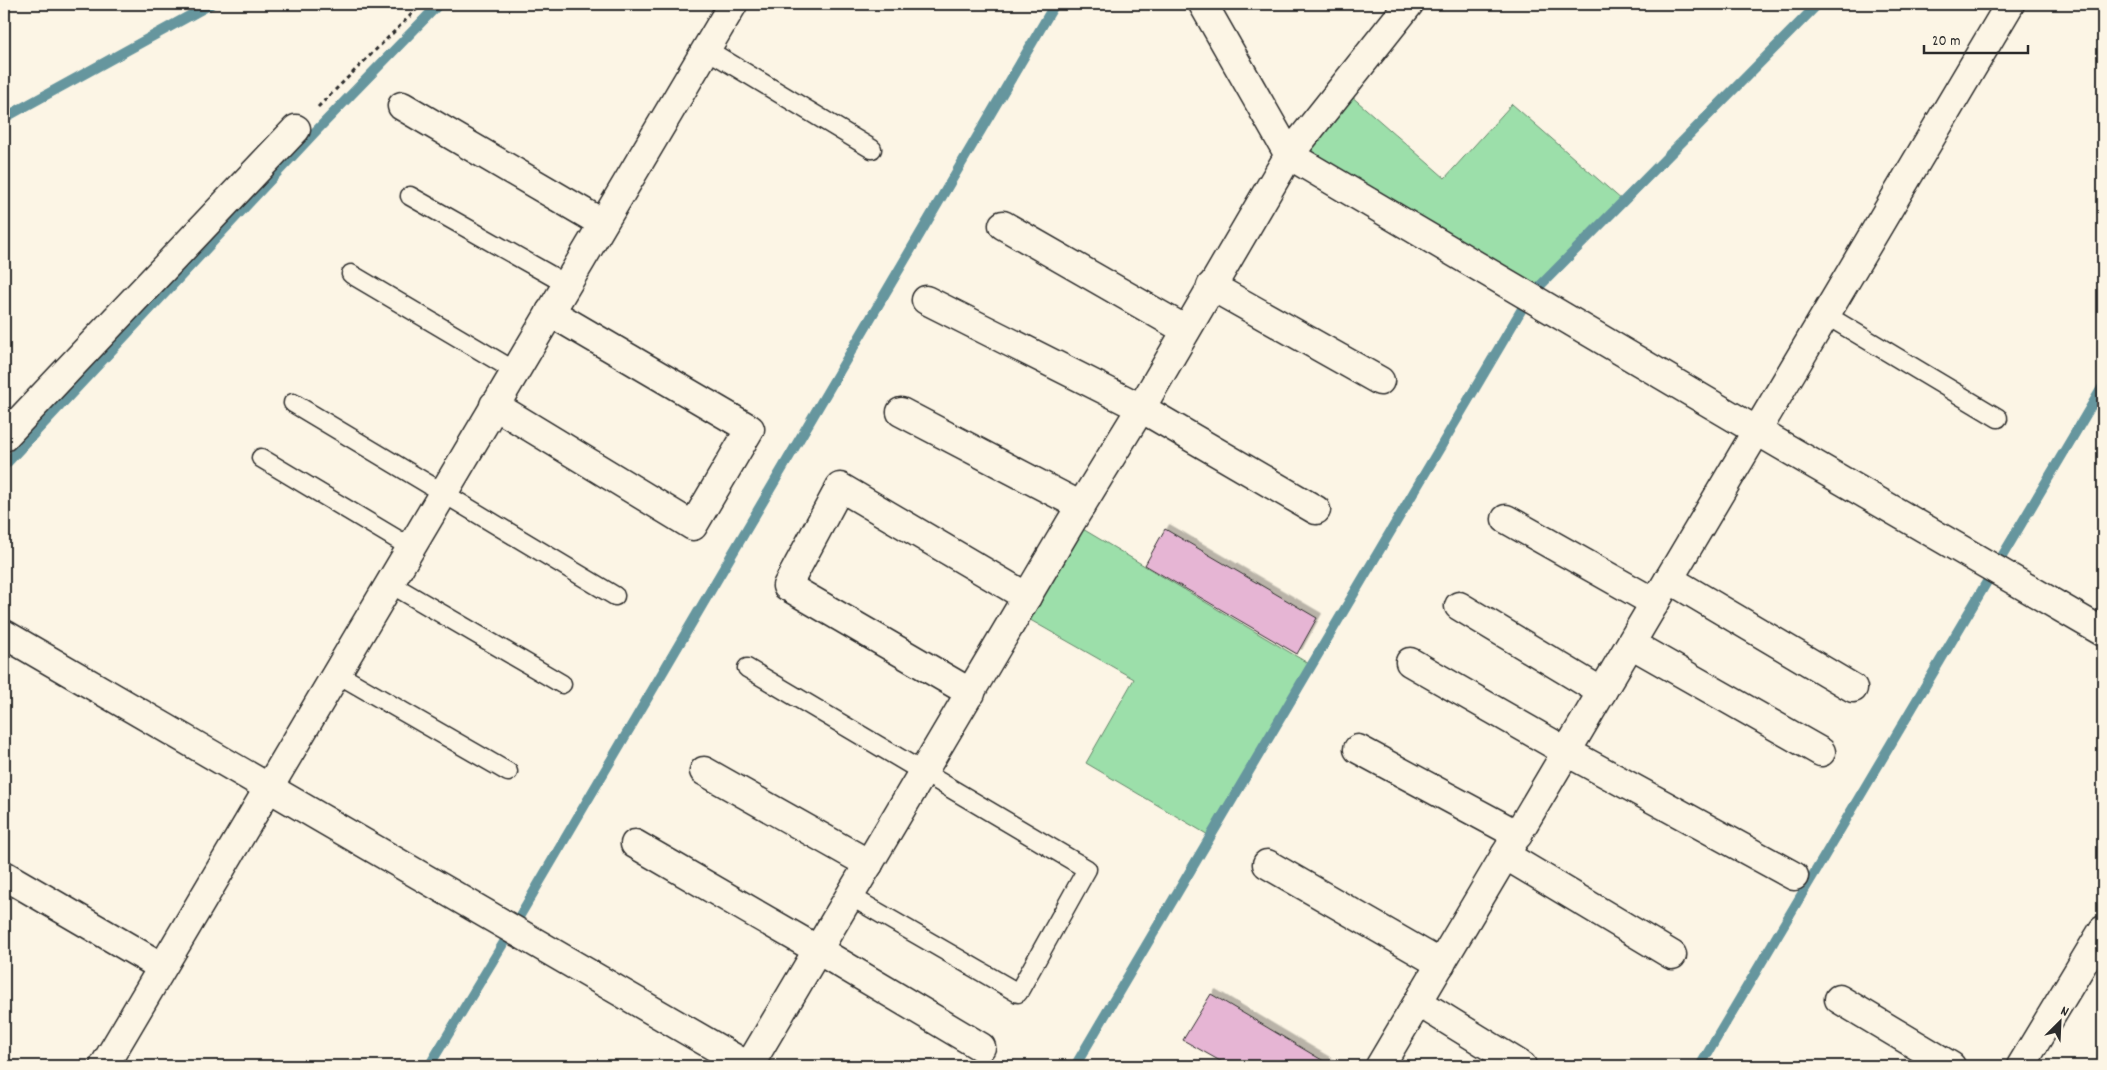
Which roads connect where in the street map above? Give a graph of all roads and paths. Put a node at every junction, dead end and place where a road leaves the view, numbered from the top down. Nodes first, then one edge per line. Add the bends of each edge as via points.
1 (422, 4) edge
2 (733, 4) edge
3 (1203, 4) edge
4 (1409, 4) edge
5 (2010, 4) edge
6 (706, 49) junction
7 (402, 106) dead end
8 (296, 129) joint
9 (872, 149) dead end
10 (1289, 155) junction
11 (410, 196) dead end
12 (602, 223) junction
13 (1003, 225) dead end
14 (351, 274) dead end
15 (566, 284) junction
16 (1212, 286) junction
17 (926, 300) dead end
18 (550, 312) junction
19 (1826, 315) junction
20 (1186, 330) junction
21 (515, 371) junction
22 (1380, 381) dead end
23 (293, 404) dead end
24 (494, 405) junction
25 (1141, 408) junction
26 (901, 412) dead end
27 (1998, 418) dead end
28 (1757, 431) junction
29 (4, 437) edge
30 (260, 458) dead end
31 (443, 492) junction
32 (1081, 506) junction
33 (1316, 510) dead end
34 (1506, 519) dead end
35 (410, 548) junction
36 (1669, 579) junction
37 (389, 583) junction
38 (615, 596) dead end
39 (1027, 597) junction
40 (1655, 603) junction
41 (1459, 606) dead end
42 (2103, 632) edge
43 (4, 634) edge
44 (1630, 644) junction
45 (1410, 662) dead end
46 (747, 668) dead end
47 (336, 673) junction
48 (562, 684) dead end
49 (1853, 688) dead end
50 (1602, 692) junction
51 (971, 693) junction
52 (1358, 748) dead end
53 (1567, 752) junction
54 (1821, 752) dead end
55 (704, 770) dead end
56 (508, 772) dead end
57 (923, 772) junction
58 (268, 788) junction
59 (634, 844) dead end
60 (1511, 845) junction
61 (869, 864) junction
62 (1267, 864) dead end
63 (4, 875) edge
64 (1794, 876) dead end
65 (850, 896) junction
66 (2103, 930) edge
67 (818, 950) junction
68 (1672, 955) dead end
69 (1441, 964) junction
70 (162, 967) junction
71 (1839, 999) dead end
72 (1418, 1002) junction
73 (981, 1047) dead end
74 (104, 1066) edge
75 (748, 1066) edge
76 (1380, 1066) edge
77 (1522, 1066) edge
78 (1951, 1066) edge
79 (2022, 1066) edge

1 - 8 path
2 - 6 street
3 - 10 street
4 - 10 street
5 - 19 street
6 - 9 lane
6 - 12 street
7 - 12 street
8 - 29 street
10 - 16 street
10 - 28 street
11 - 15 lane
12 - 15 street
13 - 20 street
14 - 21 lane
15 - 18 street
16 - 20 street
16 - 22 street
17 - 25 street
18 - 21 street
18 - 24 street via 750,429 694,526
19 - 27 lane
19 - 28 street
20 - 25 street
21 - 24 street
23 - 31 lane
24 - 31 street
25 - 32 street
25 - 33 street
26 - 32 street
28 - 36 street
28 - 42 street
30 - 35 lane
31 - 35 street
31 - 38 lane
32 - 39 street
34 - 40 street
35 - 37 street
36 - 40 street
36 - 49 street
37 - 47 street
37 - 48 lane
39 - 51 street
39 - 51 street via 840,487 787,586
40 - 44 street
41 - 50 street
43 - 58 street
44 - 50 street
44 - 54 street
45 - 53 street
46 - 57 lane
47 - 56 lane
47 - 58 street
50 - 53 street
51 - 57 street
52 - 60 street
53 - 60 street
53 - 64 street
55 - 61 street
57 - 61 street
57 - 65 lane via 1088,869 1018,993
58 - 70 street
58 - 75 street
59 - 67 street
60 - 68 street
60 - 69 street
61 - 65 street
62 - 69 street
63 - 70 street
65 - 67 street
66 - 79 street
67 - 73 street
67 - 75 street
69 - 72 street
70 - 74 street
71 - 78 street
72 - 76 street
72 - 77 street

